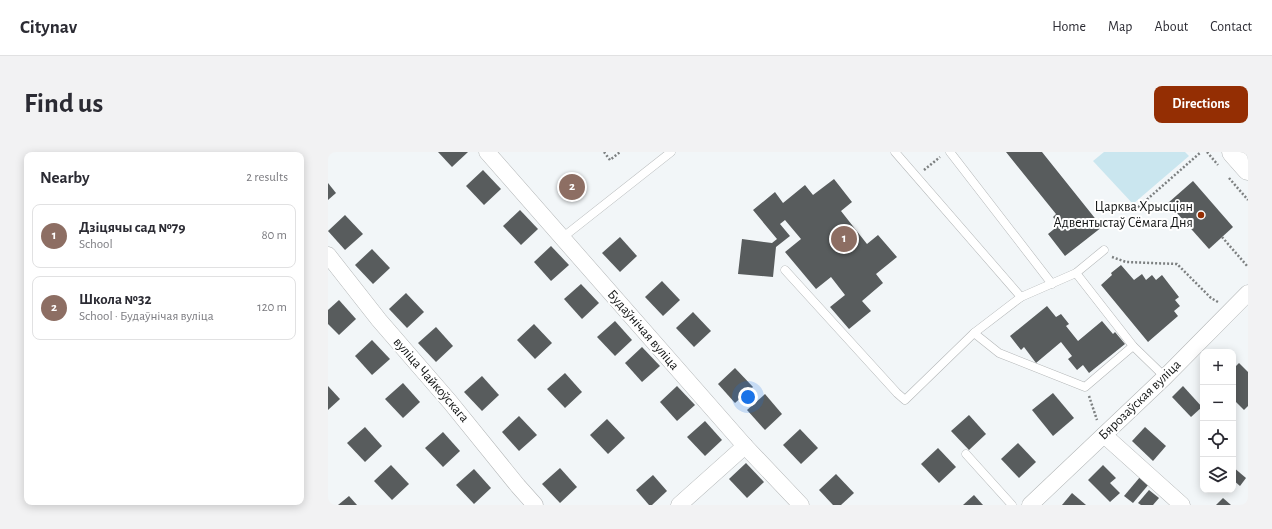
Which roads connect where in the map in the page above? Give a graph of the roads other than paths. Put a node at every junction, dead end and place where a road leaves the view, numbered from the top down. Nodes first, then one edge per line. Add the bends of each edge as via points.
1 (487, 152) edge
2 (671, 152) edge
3 (894, 152) edge
4 (950, 152) edge
5 (562, 238) junction
6 (1104, 250) road end
7 (328, 255) edge
8 (785, 270) dead end
9 (1076, 273) junction
10 (1052, 284) junction
11 (1248, 293) edge
12 (1021, 297) junction
13 (974, 333) junction
14 (1134, 346) junction
15 (1165, 377) junction
16 (1104, 435) junction
17 (745, 446) junction
18 (966, 454) dead end
19 (535, 505) edge
20 (679, 505) edge
21 (801, 505) edge
22 (1012, 505) edge
23 (1030, 505) edge
24 (1182, 505) edge

1 - 5 street, Будаўнічая вуліца
2 - 5 lane
3 - 12 lane
4 - 10 lane
5 - 17 street, Будаўнічая вуліца
6 - 9 lane
7 - 19 street, вуліца Чайкоўскага via 379,320
8 - 13 lane via 905,400
9 - 10 lane
9 - 14 lane
10 - 12 lane
11 - 15 street, Бярозаўская вуліца
12 - 13 lane
13 - 14 lane via 999,353 1085,387
14 - 15 lane
15 - 16 street, Бярозаўская вуліца
16 - 23 street, Бярозаўская вуліца
16 - 24 street
17 - 20 street
17 - 21 street, Будаўнічая вуліца
18 - 22 lane

